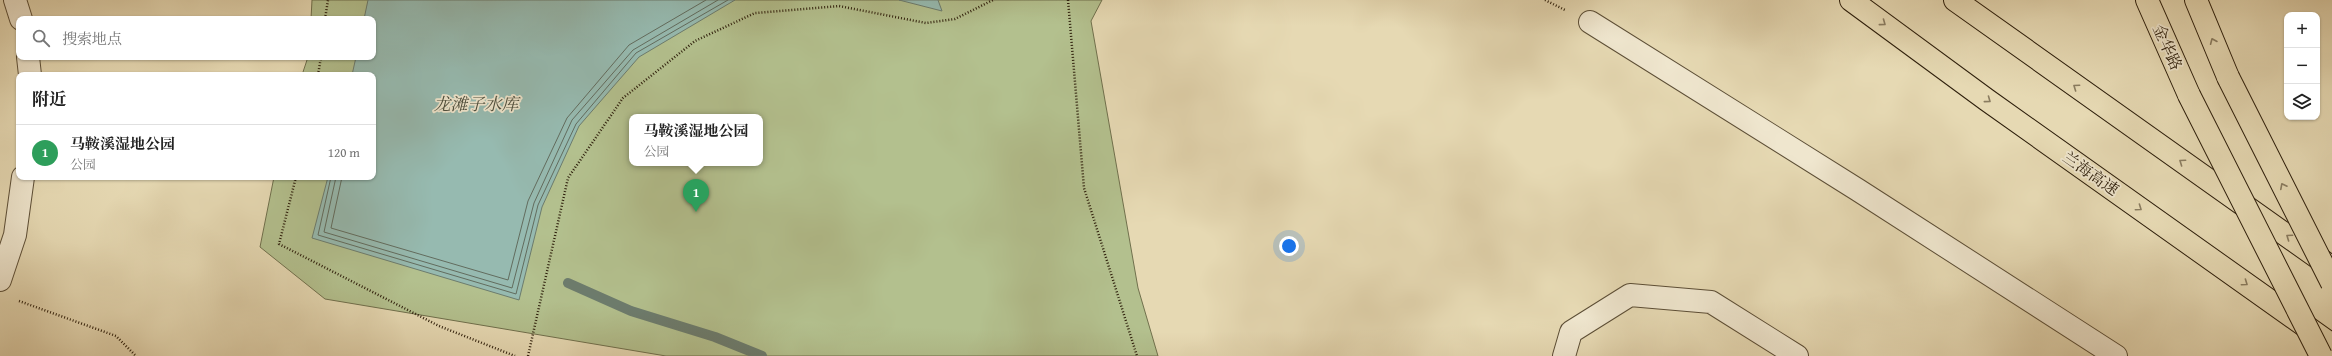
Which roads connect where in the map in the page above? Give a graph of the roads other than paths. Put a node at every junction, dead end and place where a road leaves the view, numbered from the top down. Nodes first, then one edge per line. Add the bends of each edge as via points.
1 (15, 0) edge
2 (1851, 0) edge
3 (1955, 0) edge
4 (2147, 0) edge
5 (2196, 0) edge
6 (20, 16) edge
7 (1590, 22) dead end
8 (28, 60) edge
9 (30, 72) edge
10 (23, 180) edge
11 (2332, 268) edge
12 (0, 280) edge
13 (2332, 283) edge
14 (2332, 345) edge
15 (1564, 356) edge
16 (1797, 356) edge
17 (2116, 356) edge
18 (2321, 356) edge

1 - 6 lane
2 -> 14 main road, 兰海高速
11 -> 3 main road
4 - 18 main road, 金华路, bridge via 2189,95
13 -> 5 main road, bridge via 2228,77
7 - 17 lane
8 - 9 lane
10 - 12 lane via 15,236
15 - 16 lane via 1571,332 1630,295 1710,302

